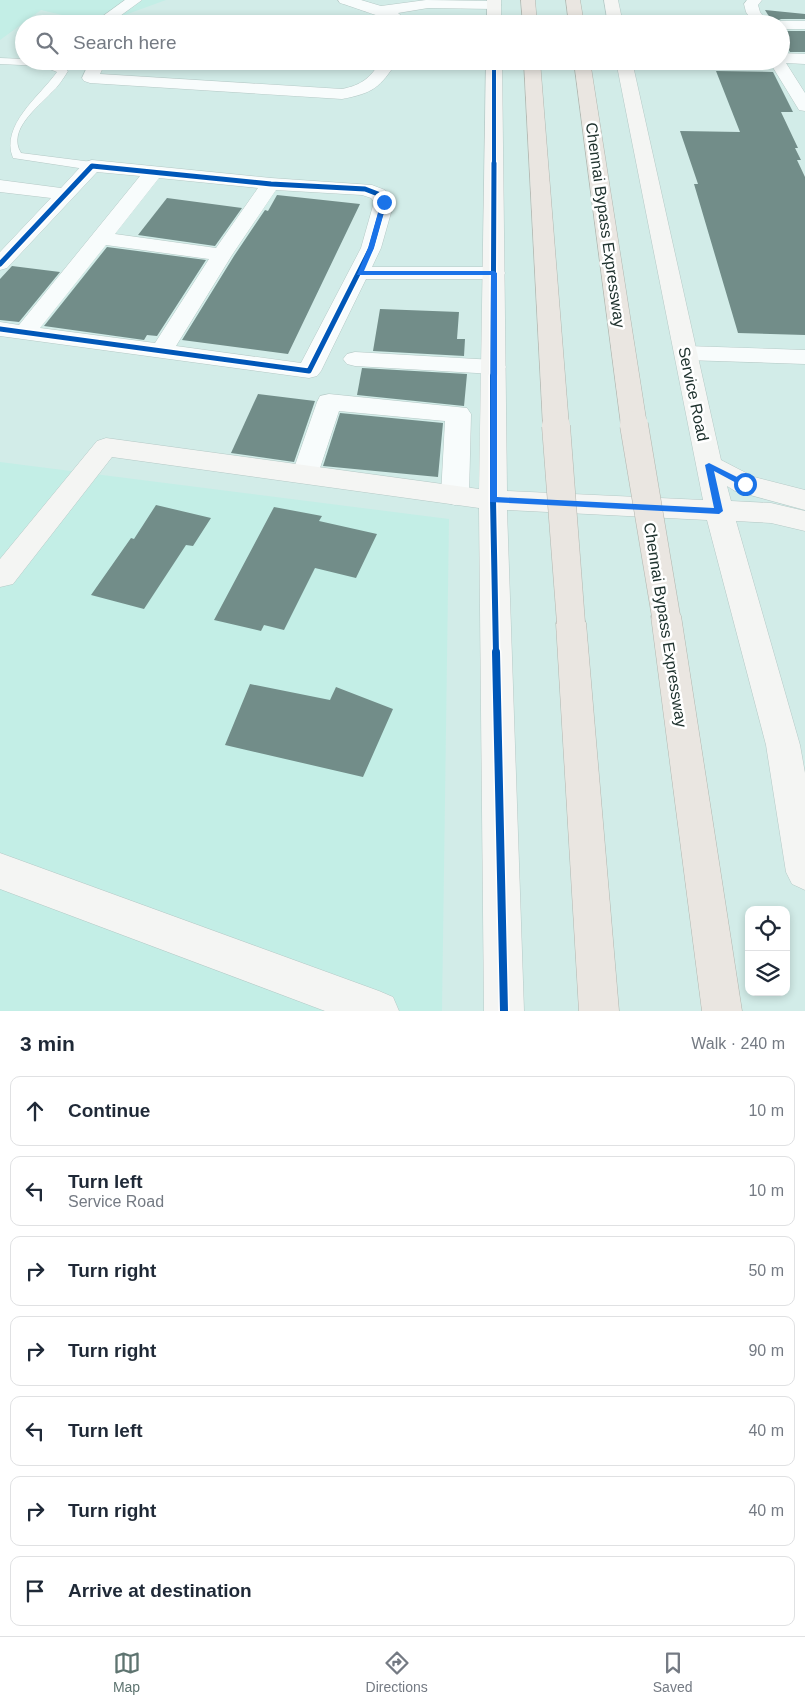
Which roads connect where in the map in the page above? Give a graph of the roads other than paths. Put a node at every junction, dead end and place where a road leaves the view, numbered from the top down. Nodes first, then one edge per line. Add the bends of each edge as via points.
1 (135, 0) edge
2 (345, 0) edge
3 (528, 0) edge
4 (573, 0) edge
5 (611, 0) edge
6 (755, 0) edge
7 (380, 10) junction
8 (494, 11) edge
9 (112, 15) edge
10 (390, 15) edge
11 (529, 15) edge
12 (576, 15) edge
13 (614, 15) edge
14 (754, 15) edge
15 (790, 25) edge
16 (805, 25) edge
17 (790, 58) edge
18 (805, 59) edge
19 (0, 62) edge
20 (15, 63) edge
21 (62, 70) edge
22 (94, 70) edge
23 (383, 70) edge
24 (494, 70) edge
25 (533, 70) edge
26 (583, 70) edge
27 (626, 70) edge
28 (783, 70) edge
29 (805, 106) edge
30 (92, 166) junction
31 (153, 173) junction
32 (271, 184) junction
33 (0, 186) edge
34 (66, 194) junction
35 (100, 238) junction
36 (222, 255) junction
37 (0, 264) edge
38 (360, 273) junction
39 (494, 273) junction
40 (0, 329) edge
41 (25, 332) junction
42 (162, 350) junction
43 (686, 354) junction
44 (805, 357) edge
45 (354, 359) dead end
46 (494, 368) junction
47 (709, 465) junction
48 (305, 474) junction
49 (455, 495) junction
50 (493, 500) junction
51 (805, 500) edge
52 (805, 508) edge
53 (719, 511) junction
54 (771, 513) junction
55 (805, 521) edge
56 (1, 578) edge
57 (0, 871) edge
58 (805, 872) edge
59 (379, 1011) edge
60 (504, 1011) edge
61 (599, 1011) edge
62 (722, 1011) edge

1 - 9 street
2 - 7 street
3 - 11 highway
4 - 12 highway
5 - 13 street
6 - 14 street via 751,4
7 - 8 street via 407,8 428,13
7 - 10 street
15 - 16 street
17 - 18 street
19 - 20 lane
21 - 30 lane via 49,90 4,128 2,141 7,152 17,156
22 - 23 street via 90,78 342,94 361,91 374,84
24 - 39 street
25 - 61 highway, bridge
26 - 62 highway, Chennai Bypass Expressway, bridge
27 - 43 street, Service Road
28 - 29 street
30 - 31 street
30 - 34 street
31 - 32 street
31 - 35 street
32 - 36 street
32 - 38 street via 365,189 378,194 384,202
33 - 34 street
34 - 37 street
35 - 36 street
35 - 41 street
36 - 42 street
38 - 39 street
38 - 42 street via 309,371
39 - 46 street
40 - 41 street
41 - 42 street
43 - 44 street
43 - 47 street, Service Road
45 - 46 street
46 - 50 street
47 - 51 street via 745,484
47 - 53 street, Service Road
48 - 49 street
48 - 49 street via 329,402 458,414
48 - 56 street via 106,447
49 - 50 street
50 - 53 street
50 - 60 street
52 - 54 street
53 - 54 street
53 - 58 street, Service Road via 783,745
54 - 55 street
57 - 59 street

